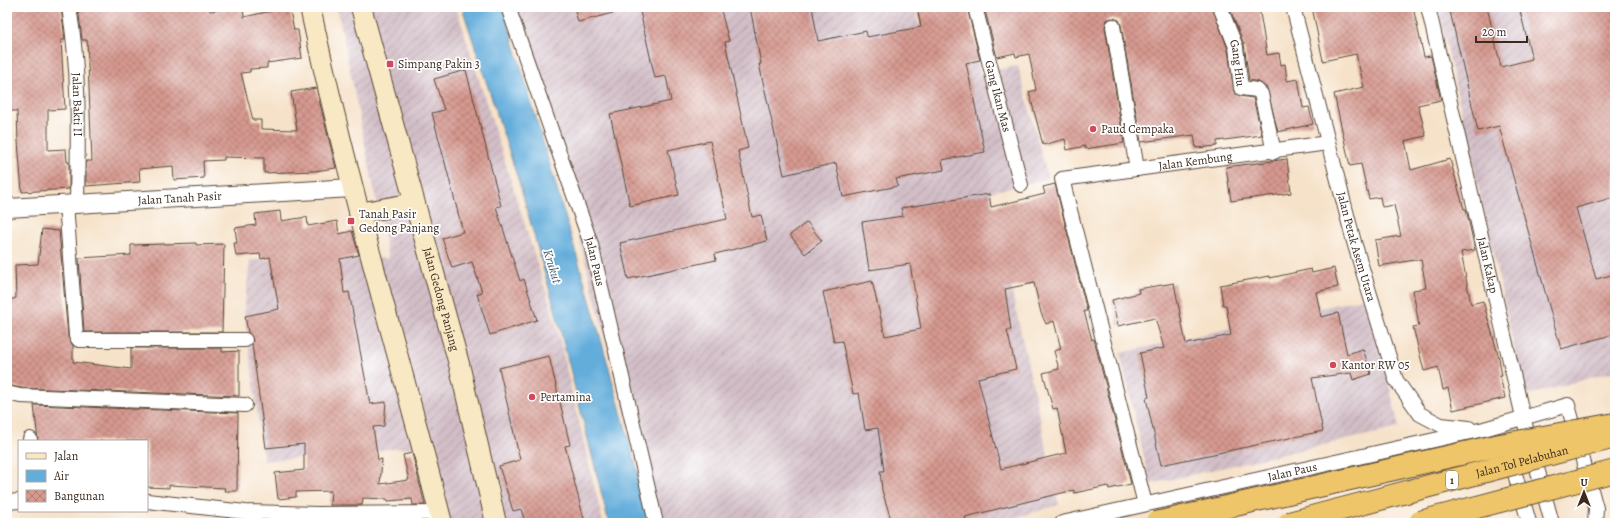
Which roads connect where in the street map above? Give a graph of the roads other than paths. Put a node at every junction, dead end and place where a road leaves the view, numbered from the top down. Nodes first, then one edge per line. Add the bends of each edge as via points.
1 (69, 7) edge
2 (310, 7) edge
3 (361, 7) edge
4 (508, 7) edge
5 (975, 7) edge
6 (1220, 7) edge
7 (1293, 7) edge
8 (1428, 7) edge
9 (1113, 26) dead end
10 (1328, 143) junction
11 (1274, 152) junction
12 (1137, 169) junction
13 (1021, 185) dead end
14 (352, 188) junction
15 (72, 203) junction
16 (414, 203) junction
17 (7, 208) edge
18 (359, 212) junction
19 (245, 340) dead end
20 (7, 393) edge
21 (245, 405) dead end
22 (1523, 417) junction
23 (1500, 424) junction
24 (1615, 424) edge
25 (1484, 429) junction
26 (1615, 437) edge
27 (1615, 471) edge
28 (18, 501) edge
29 (148, 501) edge
30 (7, 502) edge
31 (1145, 504) junction
32 (317, 518) edge
33 (440, 518) edge
34 (1420, 522) dead end
35 (496, 523) edge
36 (656, 523) edge
37 (1062, 523) edge
38 (1156, 523) edge
39 (1289, 523) edge
40 (1533, 523) edge
41 (1552, 523) edge
42 (1595, 523) edge

1 - 15 street, Jalan Bakti II via 78,123
2 - 14 main road
3 - 16 main road, Jalan Gedong Panjang
4 - 36 street, Jalan Paus via 591,244
5 - 13 street, Gang Ikan Mas
6 - 11 street, Gang Hiu via 1236,47 1241,88 1257,90 1261,94
7 - 10 street, Jalan Petak Asem Utara
8 - 22 street, Jalan Kakap
9 - 12 street
10 - 11 street, Jalan Kembung
10 - 25 street, Jalan Petak Asem Utara via 1354,242 1396,380 1420,414 1441,425
11 - 12 street, Jalan Kembung
12 - 31 street, Jalan Kembung via 1062,179
14 - 15 street, Jalan Tanah Pasir
14 - 18 main road
15 - 17 street, Jalan Tanah Pasir
15 - 19 street, Jalan Bakti II via 76,336 79,340
16 - 18 main road
16 - 35 main road, Jalan Gedong Panjang via 459,364
18 - 33 main road via 426,457
20 - 21 street via 20,396
22 - 23 street, Jalan Paus
22 - 41 street, Jalan Kakap
22 - 42 street, Jalan Paus via 1568,405 1596,508
23 - 25 street, Jalan Paus
23 - 40 street
24 - 38 highway, bridge via 1500,445
25 - 31 street, Jalan Paus
26 - 39 highway, Jalan Tol Pelabuhan / 1, bridge
27 - 34 highway, bridge
28 - 30 street
29 - 32 street
31 - 37 street, Jalan Paus
32 - 33 street

